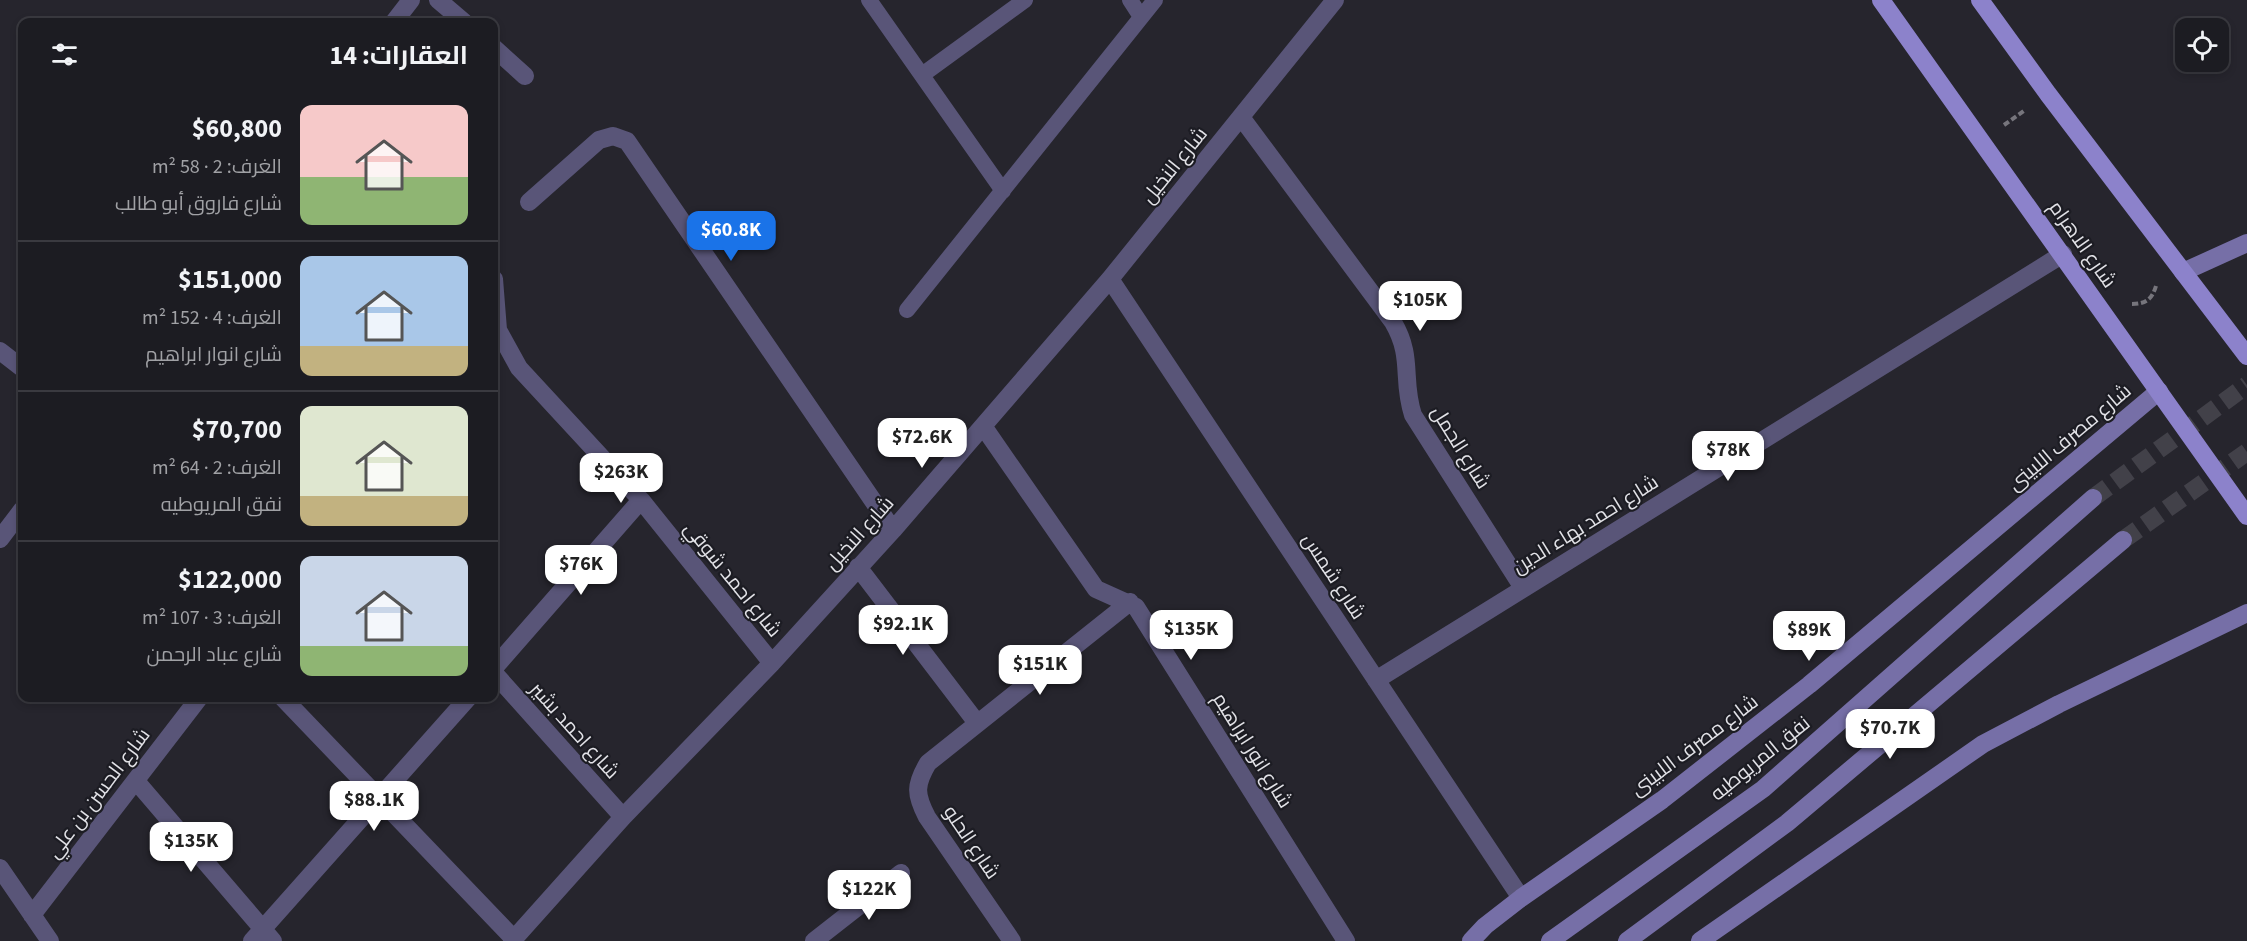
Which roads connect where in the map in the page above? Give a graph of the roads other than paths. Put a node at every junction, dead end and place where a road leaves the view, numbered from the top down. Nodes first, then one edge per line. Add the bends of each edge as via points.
1 (411, 0) edge
2 (438, 0) edge
3 (869, 0) edge
4 (1025, 0) edge
5 (1130, 0) edge
6 (1155, 0) edge
7 (1335, 0) edge
8 (1881, 0) edge
9 (1980, 0) edge
10 (1142, 17) junction
11 (397, 18) edge
12 (459, 18) edge
13 (498, 52) edge
14 (922, 75) junction
15 (525, 76) dead end
16 (1241, 117) junction
17 (1003, 191) junction
18 (529, 202) dead end
19 (2247, 243) edge
20 (2063, 254) junction
21 (2183, 272) junction
22 (1110, 279) junction
23 (907, 310) dead end
24 (498, 334) edge
25 (0, 351) edge
26 (2247, 356) edge
27 (18, 365) edge
28 (2159, 391) junction
29 (983, 426) junction
30 (2093, 498) tunnel mouth
31 (641, 500) junction
32 (18, 515) edge
33 (2247, 516) edge
34 (893, 530) junction
35 (0, 539) edge
36 (2123, 540) tunnel mouth
37 (858, 567) junction
38 (1523, 588) junction
39 (1130, 602) junction
40 (2247, 613) edge
41 (498, 663) edge
42 (772, 663) junction
43 (498, 678) edge
44 (1376, 680) junction
45 (196, 702) edge
46 (288, 702) edge
47 (464, 702) edge
48 (977, 723) junction
49 (136, 781) junction
50 (380, 798) junction
51 (623, 817) junction
52 (0, 868) edge
53 (901, 873) dead end
54 (1521, 898) junction
55 (32, 915) junction
56 (263, 937) edge
57 (513, 940) edge
58 (50, 941) edge
59 (814, 941) edge
60 (1012, 941) edge
61 (1346, 941) edge
62 (1471, 941) edge
63 (1550, 941) edge
64 (1627, 941) edge
65 (1700, 941) edge

1 - 11 street
2 - 12 street
3 - 14 lane
4 - 14 lane
5 - 10 lane
6 - 10 lane
7 - 16 street, شارع النخيل
8 - 20 main road, شارع الاهرام
9 - 21 main road
10 - 17 lane
13 - 15 street
14 - 17 lane
16 - 22 street, شارع النخيل
16 - 38 street, شارع الجمل via 1393,322 1408,358 1407,397 1413,415
17 - 23 lane
18 - 34 street via 599,140 613,136 627,141
19 - 21 main road
20 - 28 main road, شارع الاهرام
20 - 38 street, شارع احمد بهاء الدين
21 - 26 main road
22 - 29 street, شارع النخيل
22 - 44 street, شارع شمس
24 - 31 street, شارع احمد شوقي via 519,368
25 - 27 street
28 - 33 main road, شارع الاهرام
28 - 54 main road, شارع مصرف اللبينى via 1809,685 1662,800
29 - 34 street, شارع النخيل
29 - 39 street via 1096,590
30 - 63 main road, نفق المريوطيه via 1763,789
31 - 41 street
31 - 42 street, شارع احمد شوقي
32 - 35 street
34 - 37 street, شارع النخيل
36 - 64 main road via 1787,823
37 - 42 street, شارع النخيل
37 - 48 street
38 - 44 street, شارع احمد بهاء الدين
39 - 48 street
39 - 61 street, شارع انور ابراهيم
40 - 65 main road via 1983,744
42 - 51 street, شارع النخيل
43 - 51 street, شارع احمد بشير
44 - 54 street, شارع شمس
45 - 49 street, شارع الحسن بن علي
46 - 50 street
47 - 50 street
48 - 60 street, شارع الحلو via 928,763 918,779 918,799
49 - 55 street, شارع الحسن بن علي
49 - 56 street
50 - 56 street
50 - 57 street
51 - 57 street, شارع النخيل
52 - 55 street
53 - 59 street
54 - 62 main road, شارع مصرف اللبينى
55 - 58 street

